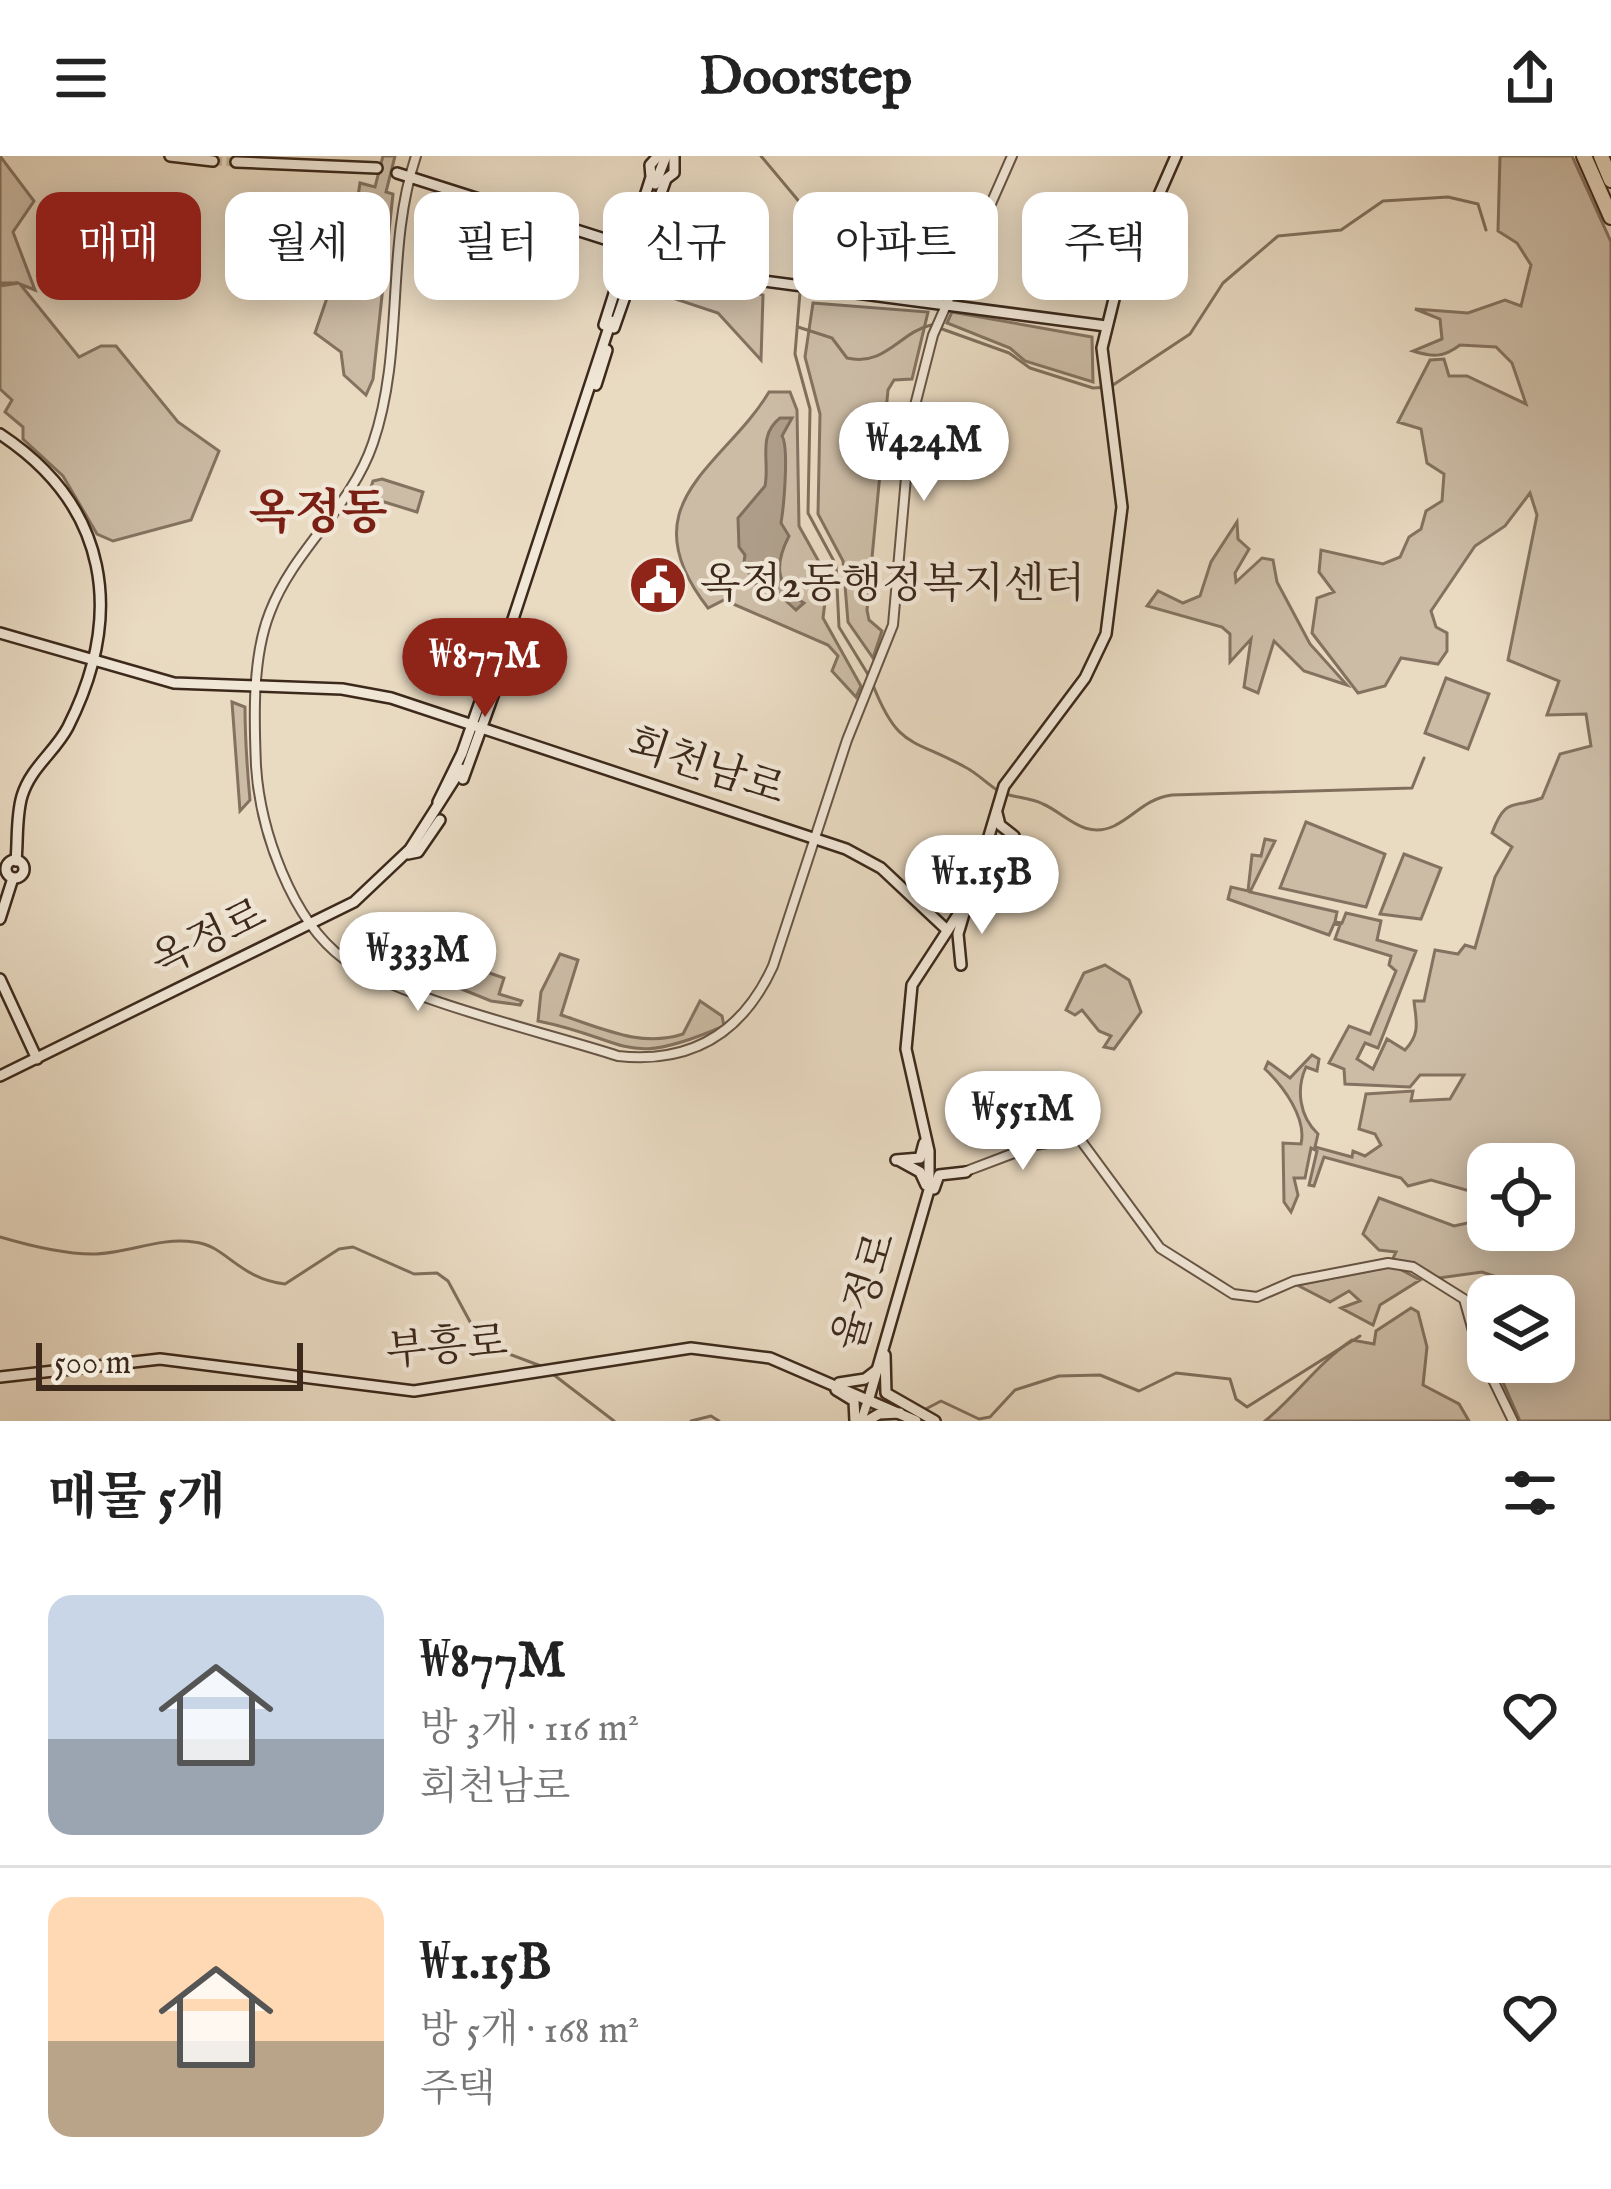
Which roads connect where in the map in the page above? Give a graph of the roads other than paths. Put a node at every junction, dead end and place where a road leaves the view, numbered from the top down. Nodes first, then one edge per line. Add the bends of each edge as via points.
1 (170, 156) edge
2 (416, 156) edge
3 (1012, 156) edge
4 (1175, 156) edge
5 (1583, 156) edge
6 (1601, 156) edge
7 (665, 159) edge
8 (213, 161) dead end
9 (236, 162) dead end
10 (376, 168) dead end
11 (397, 173) dead end
12 (410, 177) junction
13 (1611, 180) edge
14 (647, 192) tunnel mouth
15 (652, 192) tunnel mouth
16 (661, 192) tunnel mouth
17 (1159, 192) edge
18 (1611, 217) edge
19 (603, 241) edge
20 (769, 284) edge
21 (617, 300) edge
22 (1111, 300) edge
23 (1113, 300) edge
24 (943, 305) junction
25 (611, 321) tunnel mouth
26 (1074, 323) junction
27 (1106, 326) junction
28 (1102, 353) junction
29 (0, 434) edge
30 (568, 449) junction
31 (0, 632) edge
32 (93, 662) junction
33 (257, 688) junction
34 (477, 728) junction
35 (997, 803) junction
36 (1014, 836) dead end
37 (815, 838) junction
38 (970, 898) junction
39 (925, 909) junction
40 (0, 919) edge
41 (313, 925) junction
42 (947, 930) junction
43 (927, 959) junction
44 (962, 965) dead end
45 (0, 979) edge
46 (37, 1059) junction
47 (0, 1076) edge
48 (925, 1132) junction
49 (930, 1168) junction
50 (966, 1172) junction
51 (928, 1190) junction
52 (922, 1221) junction
53 (884, 1348) junction
54 (878, 1369) junction
55 (812, 1373) junction
56 (0, 1377) edge
57 (836, 1383) junction
58 (869, 1398) junction
59 (899, 1414) edge
60 (933, 1420) edge
61 (861, 1421) edge
62 (916, 1421) edge
63 (1513, 1421) edge

1 - 8 main road
2 - 12 street
3 - 24 street
4 - 17 main road
5 - 18 highway
6 - 13 highway
7 - 14 main road via 650,165
7 - 15 main road
7 - 16 main road via 674,173
9 - 10 main road
11 - 12 main road
12 - 19 main road
12 - 33 street via 394,355 372,445 352,494 276,597
20 - 24 main road
21 - 30 main road
22 - 26 main road via 1100,316
23 - 27 main road
24 - 26 main road
24 - 37 street via 911,421 896,608
25 - 30 main road
26 - 27 main road
26 - 28 main road via 1095,332
27 - 28 main road
28 - 35 main road via 1122,506 1108,626 1093,667
29 - 32 main road via 54,478 95,553 104,599
30 - 34 main road, 옥정로
31 - 32 main road, 회천남로
32 - 33 main road, 회천남로 via 174,683
32 - 40 main road via 65,733 20,801 16,861 7,867 13,878
33 - 34 main road, 회천남로 via 361,691
33 - 41 street via 263,824
34 - 37 main road, 회천남로
34 - 41 main road, 옥정로 via 464,764 401,859 372,890
35 - 36 main road via 1000,825
35 - 38 main road
37 - 39 main road, 회천남로 via 864,857
37 - 41 street via 760,996 722,1034 662,1058 618,1056 391,982 342,958
38 - 39 main road via 946,919
38 - 42 main road, 율정로
38 - 44 main road via 958,934
39 - 42 main road, 회천남로
39 - 43 main road via 938,929
41 - 46 main road, 옥정로
42 - 43 main road, 율정로
43 - 48 main road, 율정로 via 906,1013
45 - 46 main road
46 - 47 main road, 옥정로
48 - 49 main road, 율정로
48 - 50 main road via 941,1164
48 - 51 main road via 920,1158 896,1160 920,1172
49 - 50 street
49 - 51 main road, 율정로
50 - 52 main road via 936,1178
50 - 63 street via 1079,1138 1160,1248 1239,1297 1388,1262 1413,1267 1464,1299
51 - 52 main road, 율정로
52 - 53 main road, 율정로
53 - 54 main road, 율정로
53 - 59 main road via 886,1393
54 - 57 main road
54 - 58 main road, 율정로
54 - 59 main road via 880,1389
55 - 56 main road, 부흥로 via 748,1353 692,1348 414,1391 160,1359
55 - 57 main road, 부흥로
55 - 61 main road via 852,1399
57 - 58 main road, 부흥로
58 - 59 main road, 부흥로
58 - 61 street
59 - 60 main road
59 - 61 main road
59 - 62 main road, 부흥로

